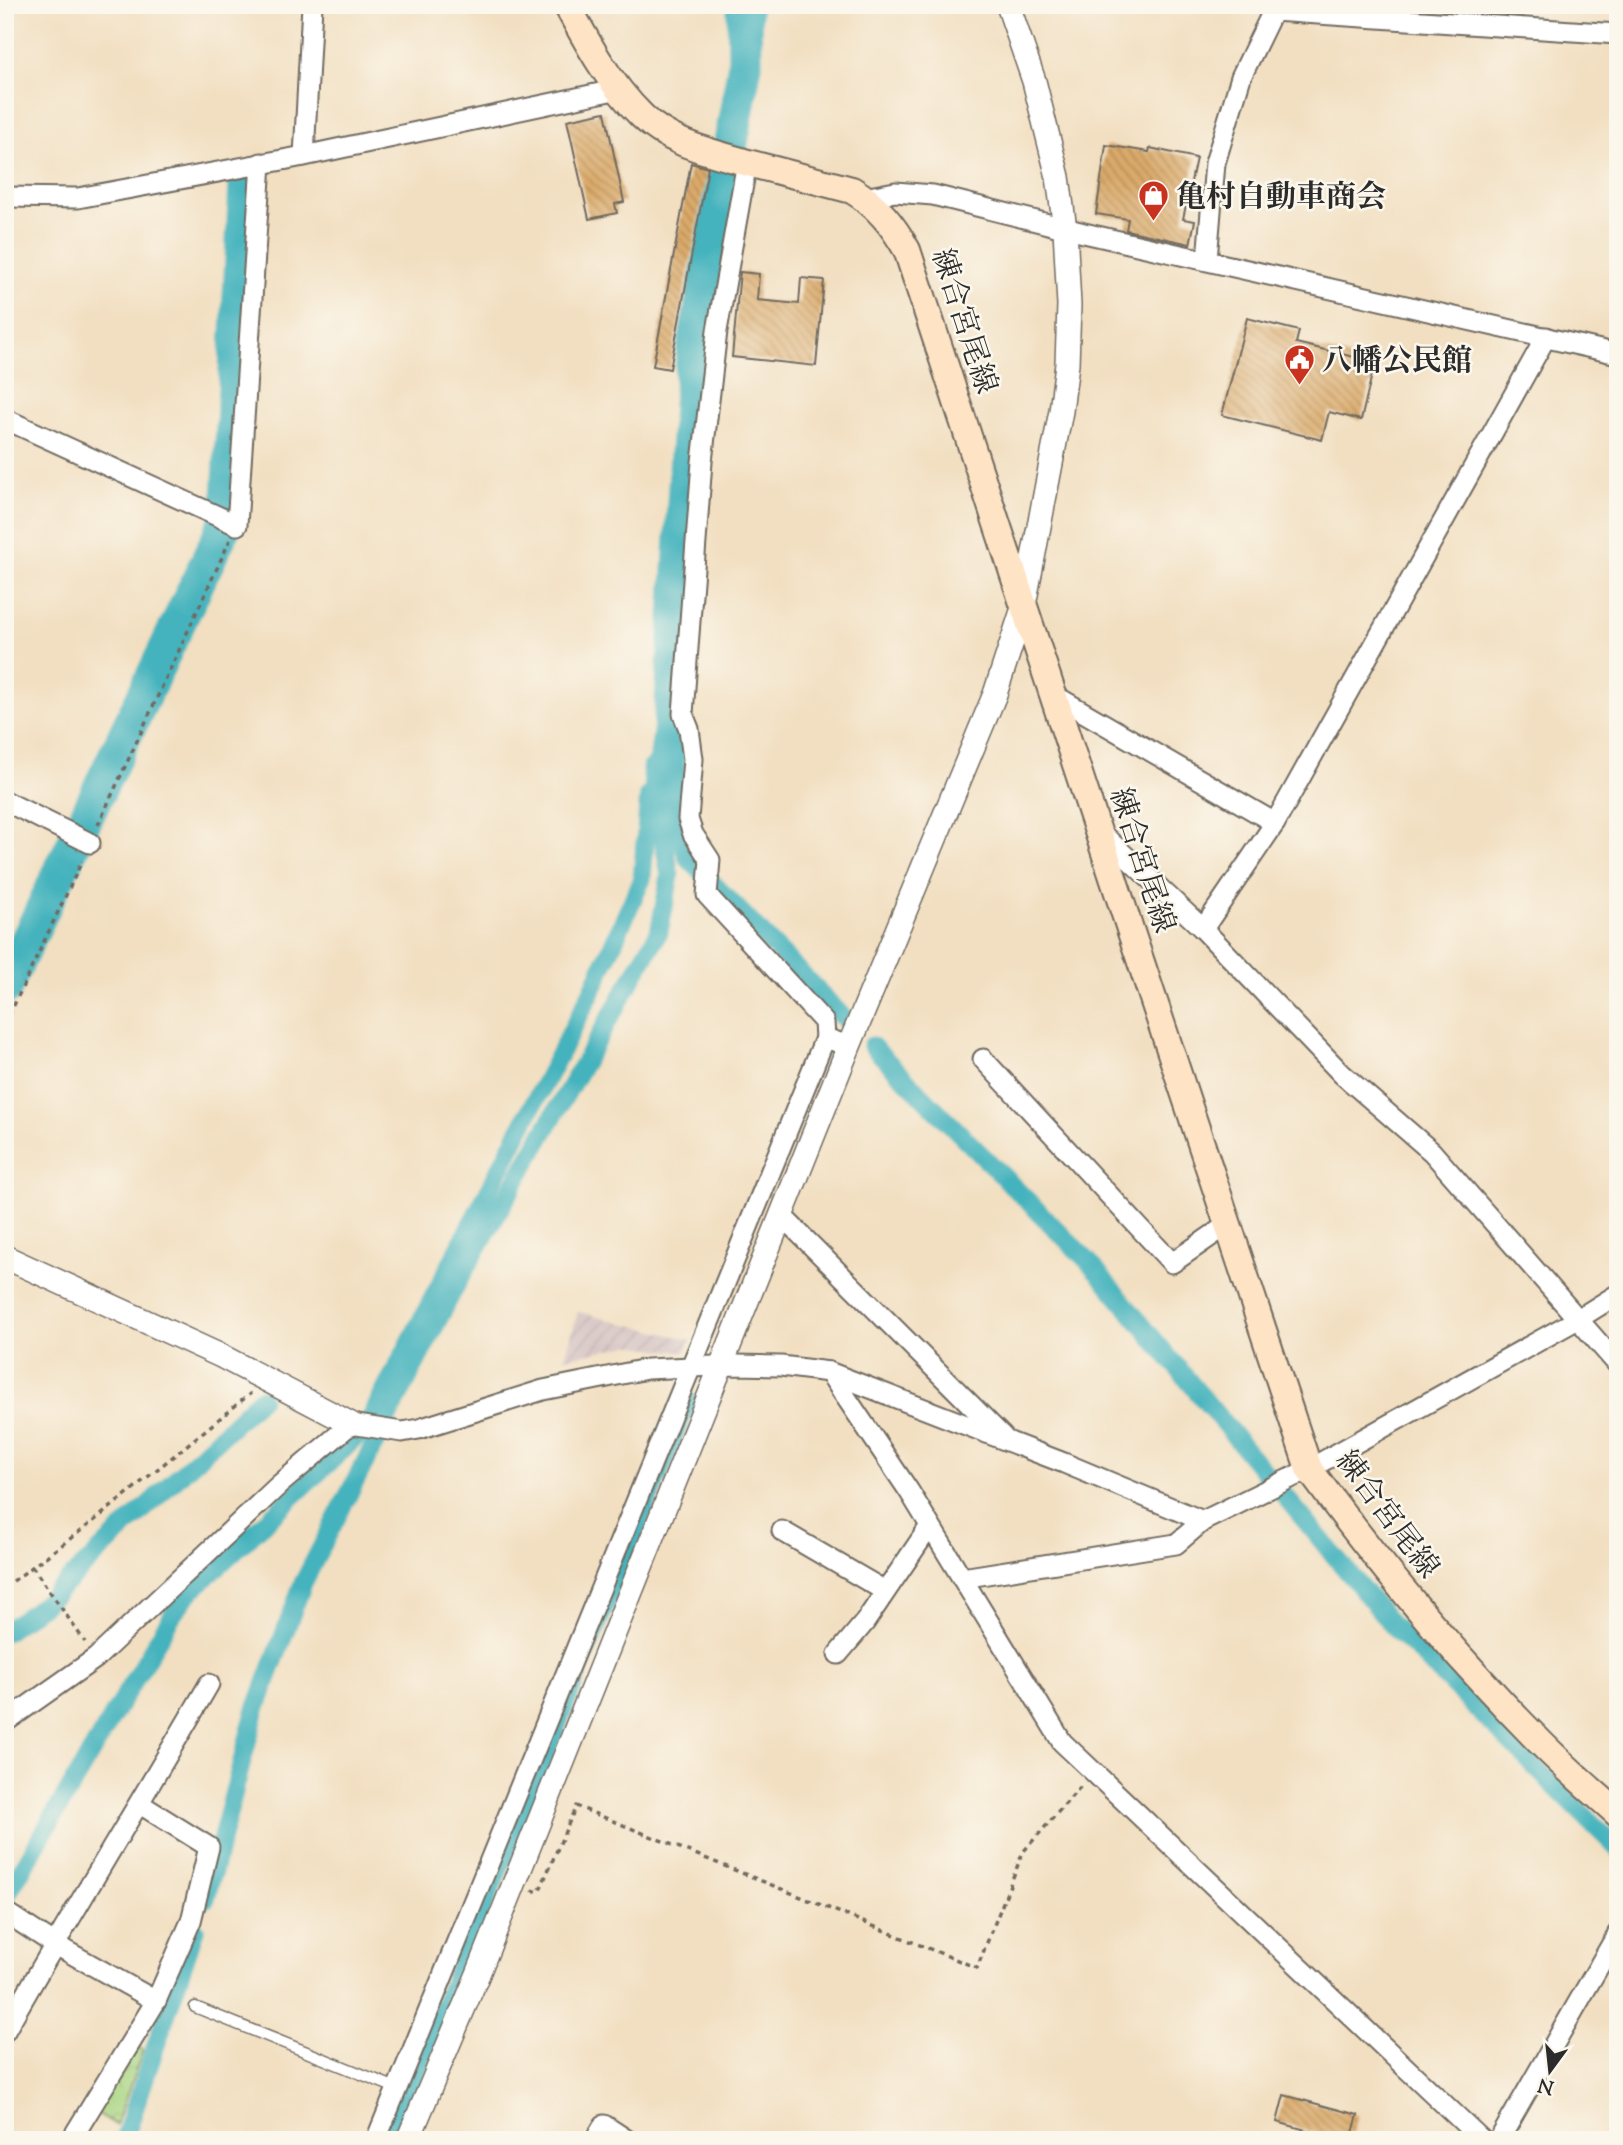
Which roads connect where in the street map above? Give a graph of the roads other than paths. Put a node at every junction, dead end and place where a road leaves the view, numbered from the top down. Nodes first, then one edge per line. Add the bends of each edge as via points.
1 (312, 5) edge
2 (567, 5) edge
3 (1008, 5) edge
4 (1274, 8) edge
5 (1618, 34) edge
6 (619, 89) junction
7 (304, 156) junction
8 (747, 162) junction
9 (261, 163) junction
10 (5, 197) edge
11 (864, 198) junction
12 (1065, 229) junction
13 (1208, 260) junction
14 (1546, 337) junction
15 (1618, 354) edge
16 (5, 419) edge
17 (1024, 605) junction
18 (1052, 694) junction
19 (5, 801) edge
20 (1275, 823) junction
21 (1099, 831) junction
22 (90, 843) road end
23 (1202, 929) junction
24 (825, 1038) junction
25 (849, 1046) junction
26 (983, 1059) dead end
27 (781, 1215) junction
28 (1227, 1224) junction
29 (5, 1257) edge
30 (1618, 1294) edge
31 (1578, 1319) junction
32 (1618, 1365) edge
33 (720, 1366) junction
34 (691, 1367) junction
35 (829, 1372) junction
36 (356, 1424) junction
37 (1008, 1442) junction
38 (1309, 1469) junction
39 (1203, 1521) junction
40 (930, 1526) junction
41 (782, 1531) dead end
42 (962, 1578) junction
43 (885, 1591) junction
44 (838, 1654) dead end
45 (209, 1684) dead end
46 (5, 1721) edge
47 (140, 1804) junction
48 (1618, 1814) edge
49 (5, 1912) edge
50 (1618, 1933) edge
51 (54, 1944) junction
52 (156, 2001) junction
53 (195, 2007) dead end
54 (5, 2031) edge
55 (396, 2088) junction
56 (394, 2135) edge
57 (71, 2140) edge
58 (595, 2140) edge
59 (627, 2140) edge
60 (1482, 2140) edge
61 (1499, 2140) edge

1 - 7 street
2 - 6 main road, 練合宮尾線
3 - 12 street via 1034,81 1058,177
4 - 5 street
4 - 13 street via 1241,77 1215,163
6 - 7 street
6 - 8 main road, 練合宮尾線 via 643,117 676,140
7 - 9 street
8 - 11 main road, 練合宮尾線 via 852,190
8 - 24 street via 717,331 702,462 683,714 694,760 688,819 710,860 707,895 824,1022
9 - 10 street via 78,198
9 - 16 street via 237,525
11 - 12 street via 895,192 933,195
11 - 17 main road, 練合宮尾線 via 892,224 907,250
12 - 13 street
12 - 17 street via 1067,364
13 - 14 street
14 - 15 street
14 - 20 street
17 - 18 main road, 練合宮尾線
17 - 25 street via 995,694
18 - 20 street
18 - 21 main road, 練合宮尾線
19 - 22 street
20 - 23 street
21 - 23 street
21 - 28 main road, 練合宮尾線
23 - 31 street via 1342,1074 1432,1152
24 - 25 street
24 - 34 street
25 - 27 street
26 - 28 street via 1172,1263
27 - 33 street
27 - 37 street
28 - 38 main road, 練合宮尾線
29 - 36 street
30 - 31 street
31 - 32 street
31 - 38 street
33 - 34 street
33 - 35 street
33 - 56 street via 514,1883
34 - 36 street via 647,1369 542,1390 402,1432
34 - 55 street
35 - 37 street
35 - 40 street
36 - 46 street via 279,1485 96,1658
37 - 39 street
38 - 39 street
38 - 48 main road, 練合宮尾線 via 1417,1607 1536,1738
39 - 42 street via 1177,1544
40 - 42 street
40 - 43 street
41 - 43 street
42 - 60 street via 1062,1742
43 - 44 street
45 - 47 street
47 - 51 street
47 - 52 street via 209,1847 191,1921
49 - 51 street
50 - 61 street
51 - 52 street
51 - 54 street
52 - 57 street
53 - 55 lane
55 - 56 street
58 - 59 street via 604,2125

